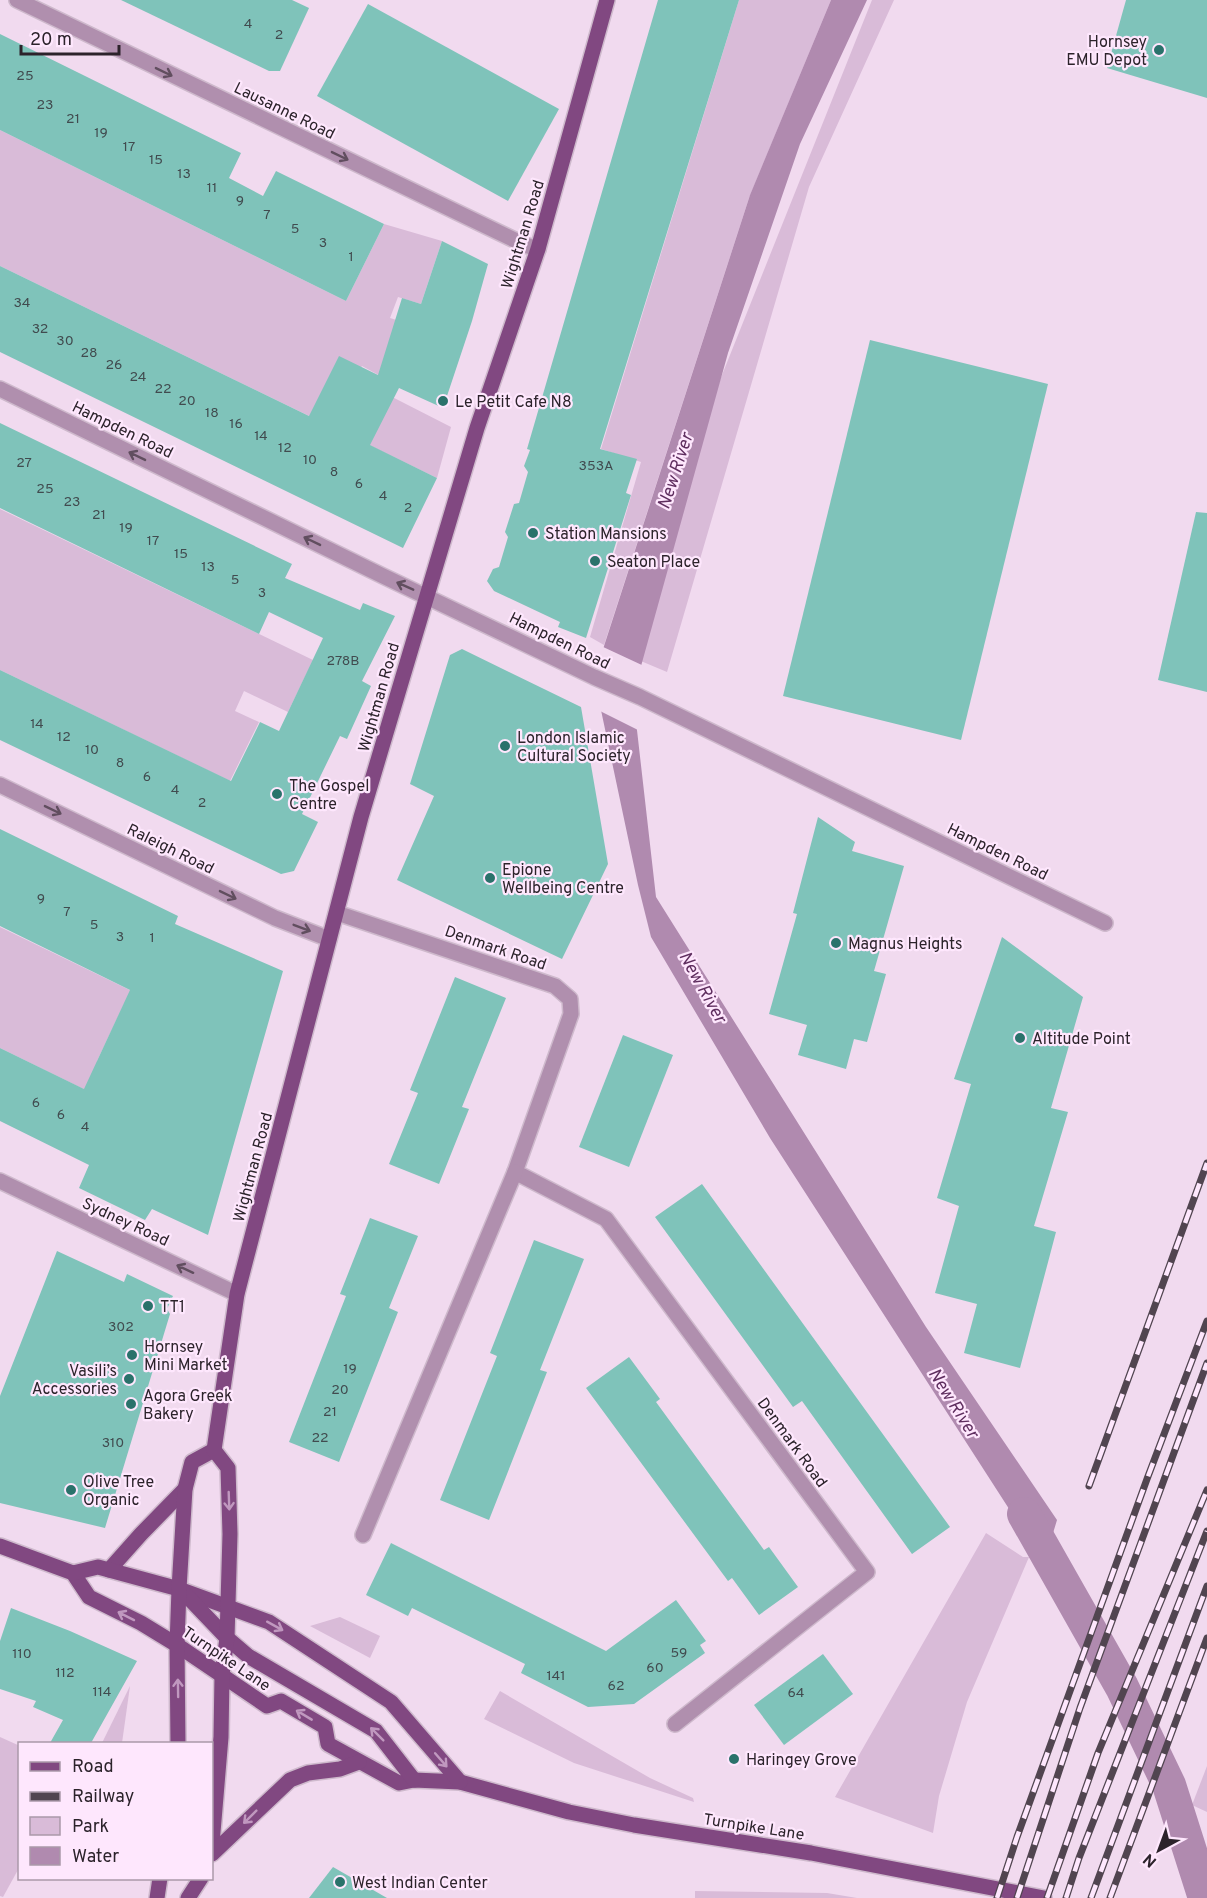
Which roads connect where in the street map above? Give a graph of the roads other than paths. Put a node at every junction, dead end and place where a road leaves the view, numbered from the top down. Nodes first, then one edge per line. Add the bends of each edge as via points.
1 (17, 0) edge
2 (607, 0) edge
3 (538, 249) junction
4 (0, 389) edge
5 (427, 596) junction
6 (0, 785) edge
7 (337, 913) junction
8 (1105, 924) dead end
9 (329, 939) junction
10 (516, 1172) junction
11 (0, 1181) edge
12 (237, 1294) junction
13 (214, 1450) junction
14 (185, 1489) junction
15 (363, 1535) dead end
16 (0, 1546) edge
17 (110, 1570) junction
18 (73, 1573) junction
19 (179, 1589) junction
20 (227, 1607) junction
21 (227, 1638) junction
22 (177, 1645) junction
23 (222, 1675) junction
24 (675, 1724) dead end
25 (178, 1742) edge
26 (359, 1762) junction
27 (414, 1780) junction
28 (460, 1782) junction
29 (213, 1832) edge
30 (213, 1853) edge
31 (160, 1880) edge
32 (200, 1880) edge
33 (157, 1898) edge
34 (188, 1898) edge
35 (1044, 1898) edge

1 -> 3 street, Lausanne Road
2 - 3 main road, Wightman Road
3 - 5 main road, Wightman Road via 477,429
5 -> 4 street, Hampden Road
5 - 7 main road, Wightman Road
5 - 8 street, Hampden Road
6 -> 9 street, Raleigh Road via 275,918
7 - 9 main road, Wightman Road
7 - 10 street, Denmark Road via 555,986 570,999 571,1014
9 - 12 main road, Wightman Road
10 - 15 street, Denmark Road
10 - 24 street, Denmark Road via 606,1219 867,1572
12 -> 11 street, Sydney Road
12 - 13 main road, Wightman Road
13 - 14 main road via 192,1462
13 -> 20 main road via 228,1468
14 - 17 main road
14 - 19 main road
16 - 18 main road
17 - 18 main road via 98,1567
17 - 19 main road
22 -> 18 main road, Turnpike Lane via 89,1597
19 - 20 main road
19 - 21 main road
19 - 22 main road
20 - 21 main road
20 -> 28 main road via 269,1622 391,1702
21 - 23 main road
27 -> 21 main road via 376,1731 248,1656
22 - 23 main road, Turnpike Lane
25 -> 22 main road
26 -> 23 main road, Turnpike Lane via 328,1744 325,1727 281,1701 267,1706
23 - 29 main road
26 - 27 main road, Turnpike Lane via 399,1783
26 -> 30 main road via 290,1780
27 - 28 main road, Turnpike Lane
28 - 35 main road, Turnpike Lane via 590,1816
31 - 33 main road
32 - 34 main road

